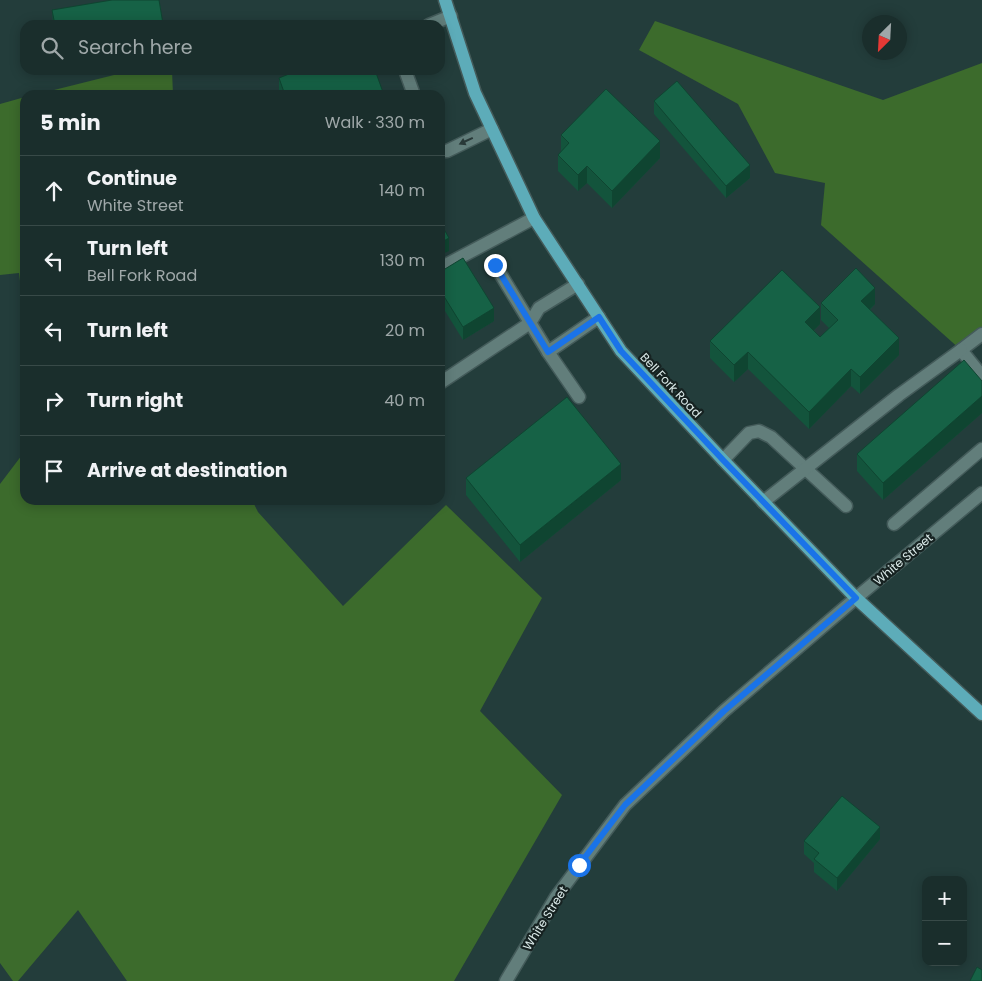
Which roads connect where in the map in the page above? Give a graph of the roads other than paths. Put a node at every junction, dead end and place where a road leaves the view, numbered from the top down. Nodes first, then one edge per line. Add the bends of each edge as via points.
1 (445, 0) edge
2 (451, 16) junction
3 (441, 20) edge
4 (407, 75) edge
5 (412, 90) edge
6 (492, 129) junction
7 (445, 151) edge
8 (534, 218) junction
9 (445, 265) edge
10 (495, 265) dead end
11 (578, 284) junction
12 (599, 317) junction
13 (530, 323) junction
14 (982, 334) edge
15 (961, 350) junction
16 (548, 352) junction
17 (982, 376) edge
18 (445, 380) edge
19 (579, 397) dead end
20 (982, 449) edge
21 (723, 460) junction
22 (805, 468) junction
23 (982, 493) edge
24 (763, 502) junction
25 (846, 506) dead end
26 (894, 524) dead end
27 (856, 598) junction
28 (982, 714) edge
29 (506, 981) edge

1 - 2 main road, Bell Fork Road
2 - 3 street
2 - 6 main road, Bell Fork Road via 475,94
4 - 5 street
6 -> 7 street
6 - 8 main road, Bell Fork Road
8 - 9 street
8 - 11 main road, Bell Fork Road
10 - 13 street
11 - 12 main road, Bell Fork Road
11 - 13 street via 539,308
12 - 16 street
12 - 21 main road, Bell Fork Road via 621,351
13 - 16 street
13 - 18 street
14 - 15 street
15 - 17 street
15 - 22 street
16 - 19 street
20 - 26 street
21 - 22 street via 749,433 758,430 771,437
21 - 24 main road, Bell Fork Road
22 - 24 street
22 - 25 street
23 - 27 street, White Street
24 - 27 main road, Bell Fork Road
27 - 28 main road, Bell Fork Road
27 - 29 street, White Street via 724,711 625,805 556,897

